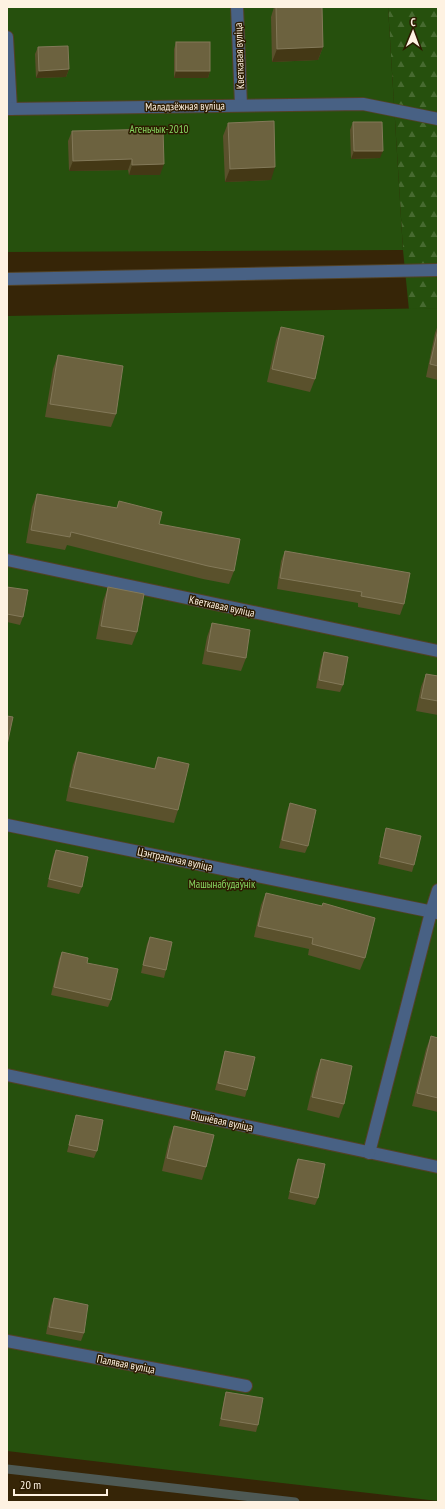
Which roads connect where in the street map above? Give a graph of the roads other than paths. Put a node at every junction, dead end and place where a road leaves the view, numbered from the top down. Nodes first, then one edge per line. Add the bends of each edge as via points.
1 (237, 7) edge
2 (7, 37) edge
3 (241, 105) junction
4 (9, 109) edge
5 (438, 119) edge
6 (438, 270) edge
7 (7, 279) edge
8 (7, 560) edge
9 (438, 651) edge
10 (7, 825) edge
11 (438, 890) edge
12 (435, 913) edge
13 (7, 1075) edge
14 (369, 1153) junction
15 (438, 1167) edge
16 (7, 1341) edge
17 (246, 1386) dead end

1 - 3 street, Кветкавая вуліца
2 - 4 street
3 - 4 street, Маладзёжная вуліца
3 - 5 street, Маладзёжная вуліца via 363,104
6 - 7 street
8 - 9 street, Кветкавая вуліца
10 - 12 street, Цэнтральная вуліца
11 - 12 street
12 - 14 street
13 - 14 street, Вішнёвая вуліца
14 - 15 street, Вішнёвая вуліца
16 - 17 street, Палявая вуліца

